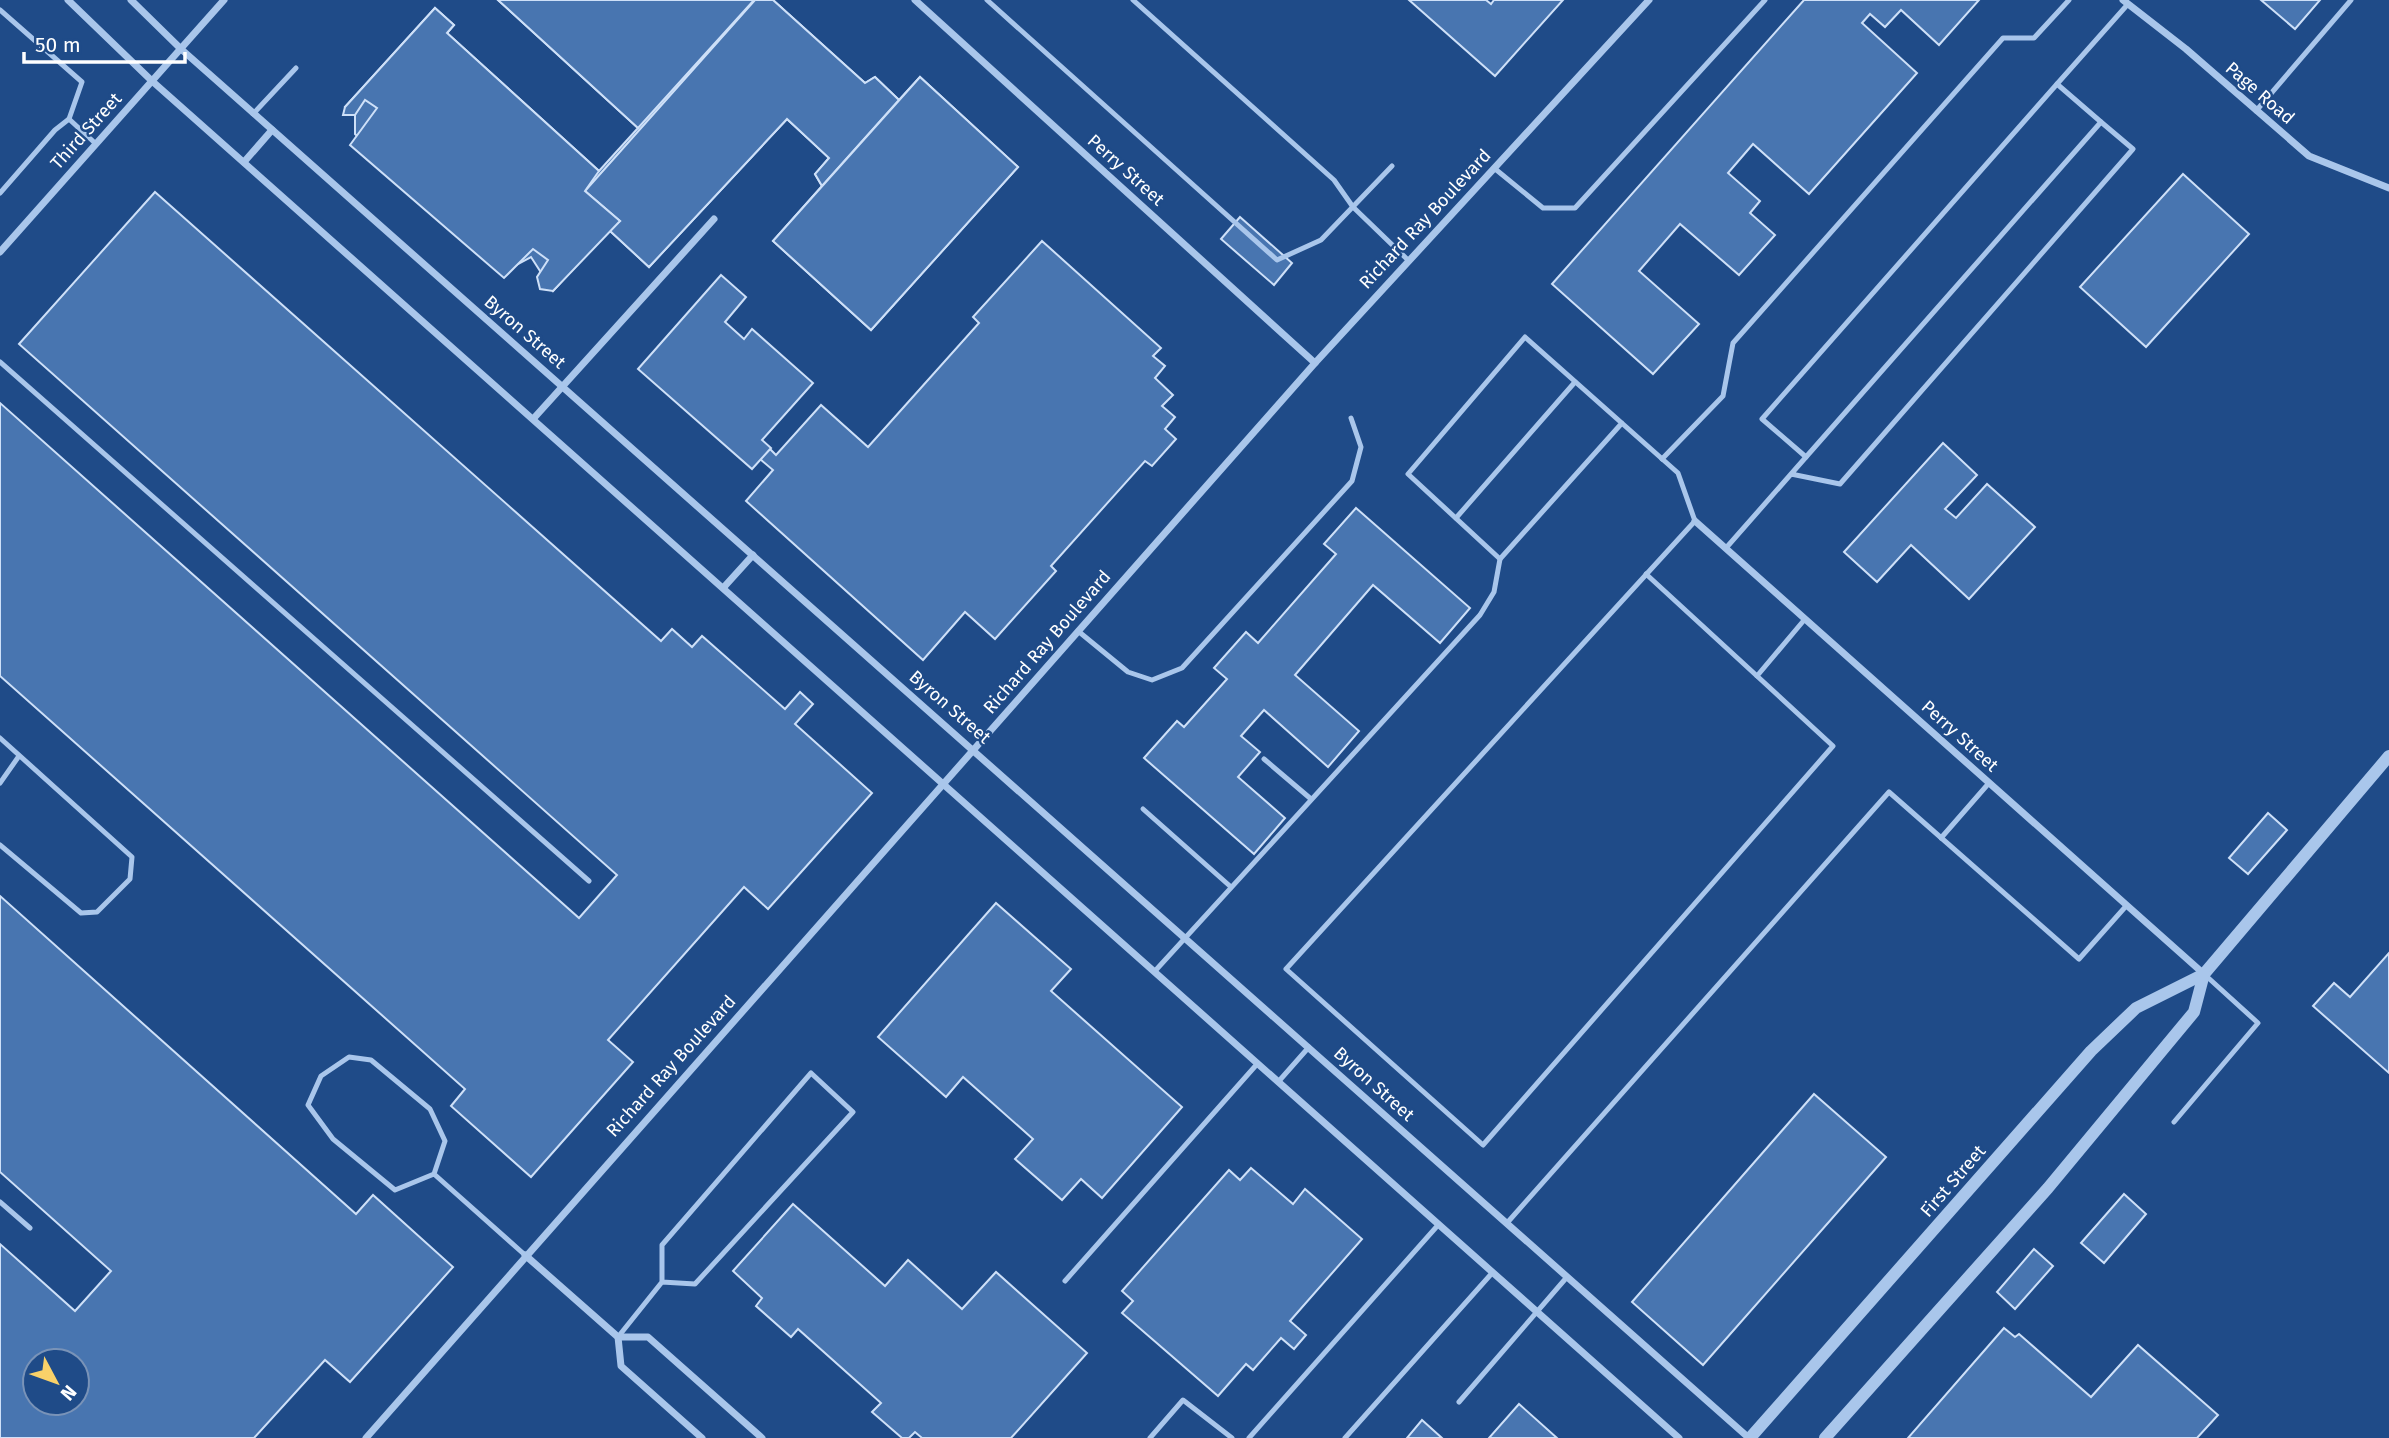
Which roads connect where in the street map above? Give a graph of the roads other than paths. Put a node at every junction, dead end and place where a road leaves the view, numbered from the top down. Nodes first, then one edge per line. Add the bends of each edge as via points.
1 (68, 0) edge
2 (131, 0) edge
3 (224, 0) edge
4 (915, 0) edge
5 (988, 0) edge
6 (1133, 0) edge
7 (1649, 0) edge
8 (1765, 0) edge
9 (2069, 0) edge
10 (2351, 0) edge
11 (2125, 2) edge
12 (0, 10) edge
13 (181, 49) junction
14 (296, 68) dead end
15 (152, 81) junction
16 (2057, 84) junction
17 (2256, 111) junction
18 (253, 114) junction
19 (69, 119) junction
20 (2101, 122) junction
21 (272, 130) junction
22 (96, 144) junction
23 (244, 163) junction
24 (1392, 166) dead end
25 (1494, 168) junction
26 (2389, 188) edge
27 (0, 193) edge
28 (1353, 207) junction
29 (714, 219) dead end
30 (0, 253) edge
31 (1409, 261) junction
32 (0, 362) edge
33 (1314, 363) junction
34 (1575, 382) junction
35 (563, 386) junction
36 (534, 418) junction
37 (1351, 418) dead end
38 (1622, 423) junction
39 (1807, 457) junction
40 (1662, 459) junction
41 (1791, 474) junction
42 (1456, 518) junction
43 (1695, 521) junction
44 (1726, 548) junction
45 (753, 555) junction
46 (1500, 559) junction
47 (1646, 574) junction
48 (724, 587) junction
49 (1805, 619) junction
50 (1078, 631) junction
51 (1757, 676) junction
52 (0, 738) edge
53 (974, 749) junction
54 (19, 756) junction
55 (2389, 757) edge
56 (1264, 759) dead end
57 (0, 783) edge
58 (944, 783) junction
59 (1989, 783) junction
60 (1311, 799) junction
61 (1143, 809) dead end
62 (1941, 838) junction
63 (0, 845) edge
64 (589, 881) dead end
65 (1231, 887) junction
66 (2127, 905) junction
67 (1184, 937) junction
68 (1155, 971) junction
69 (2204, 974) junction
70 (1309, 1047) junction
71 (1258, 1063) junction
72 (1279, 1082) junction
73 (2174, 1122) dead end
74 (434, 1174) junction
75 (0, 1202) edge
76 (1507, 1223) junction
77 (1439, 1224) junction
78 (30, 1228) dead end
79 (525, 1255) junction
80 (1493, 1272) junction
81 (1567, 1277) junction
82 (662, 1282) junction
83 (1065, 1282) dead end
84 (1537, 1312) junction
85 (618, 1337) junction
86 (1459, 1402) dead end
87 (366, 1438) edge
88 (702, 1438) edge
89 (762, 1438) edge
90 (1150, 1438) edge
91 (1232, 1438) edge
92 (1249, 1438) edge
93 (1345, 1438) edge
94 (1679, 1438) edge
95 (1750, 1438) edge
96 (1825, 1438) edge

1 - 15 street
2 - 13 street, Byron Street
3 - 13 street, Third Street
4 - 33 street, Perry Street
5 - 28 lane via 1277,260 1321,240
6 - 28 lane via 1334,180
7 - 25 street, Richard Ray Boulevard
8 - 25 lane via 1575,208 1543,208
9 - 40 lane via 2034,38 2003,38 1994,48 1733,343 1723,396
10 - 17 lane
11 - 16 lane
11 - 17 street, Page Road
12 - 19 lane via 82,82
13 - 15 street, Third Street
13 - 18 street, Byron Street
14 - 18 lane
15 - 22 street, Third Street
15 - 23 street
16 - 20 lane
16 - 39 lane via 1762,419
17 - 26 street, Page Road via 2309,156
18 - 21 street, Byron Street
19 - 22 lane
19 - 27 lane
20 - 39 lane
20 - 41 lane via 2133,149 1840,484
21 - 23 street
21 - 35 street, Byron Street
22 - 30 street, Third Street
23 - 36 street
24 - 28 lane
25 - 31 street, Richard Ray Boulevard
28 - 31 lane
29 - 35 street
31 - 33 street, Richard Ray Boulevard
32 - 64 lane
33 - 50 street, Richard Ray Boulevard
34 - 38 lane
34 - 42 lane
34 - 42 lane via 1525,337 1408,474
35 - 36 street
35 - 45 street, Byron Street
36 - 48 street
37 - 50 lane via 1361,447 1352,481 1182,668 1152,680 1128,672
38 - 40 lane
38 - 46 lane
39 - 41 lane
40 - 43 lane via 1678,473
41 - 44 lane
42 - 46 lane
43 - 44 street, Perry Street
43 - 47 lane
44 - 49 street, Perry Street
45 - 48 street
45 - 53 street, Byron Street
46 - 60 lane via 1494,592 1480,614
47 - 51 lane
47 - 51 lane via 1286,969 1483,1144 1833,746
48 - 58 street
49 - 51 lane
49 - 59 street, Perry Street
50 - 53 street, Richard Ray Boulevard
52 - 54 lane
53 - 58 street, Richard Ray Boulevard
53 - 67 street, Byron Street
54 - 57 lane
54 - 63 lane via 132,857 130,879 97,912 81,913
55 - 69 street, First Street
56 - 60 lane
58 - 68 street
58 - 79 street, Richard Ray Boulevard
59 - 62 lane
59 - 66 street, Perry Street
60 - 65 lane
61 - 65 lane
62 - 66 lane via 2079,959
62 - 76 lane via 1889,792
65 - 67 lane
66 - 69 street, Perry Street
67 - 68 lane
67 - 70 street, Byron Street
68 - 71 street
69 - 73 lane via 2258,1023
69 - 95 street, First Street via 2136,1008 2091,1051
69 - 96 street, First Street via 2194,1012 2049,1188
70 - 72 lane
70 - 76 street, Byron Street
71 - 72 street
71 - 83 lane
72 - 77 street
74 - 74 lane via 445,1141 430,1110 371,1060 349,1057 321,1076 308,1105 332,1139 395,1190
74 - 79 lane
75 - 78 lane
76 - 81 street, Byron Street
77 - 80 street
77 - 92 lane
79 - 85 street
79 - 87 street, Richard Ray Boulevard
80 - 84 street
80 - 93 lane
81 - 84 lane
81 - 95 street, Byron Street
82 - 82 lane via 662,1245 811,1073 853,1112 695,1284
82 - 85 lane
84 - 86 lane
84 - 94 street
85 - 88 street via 621,1366
85 - 89 street via 648,1336
90 - 91 lane via 1183,1400

